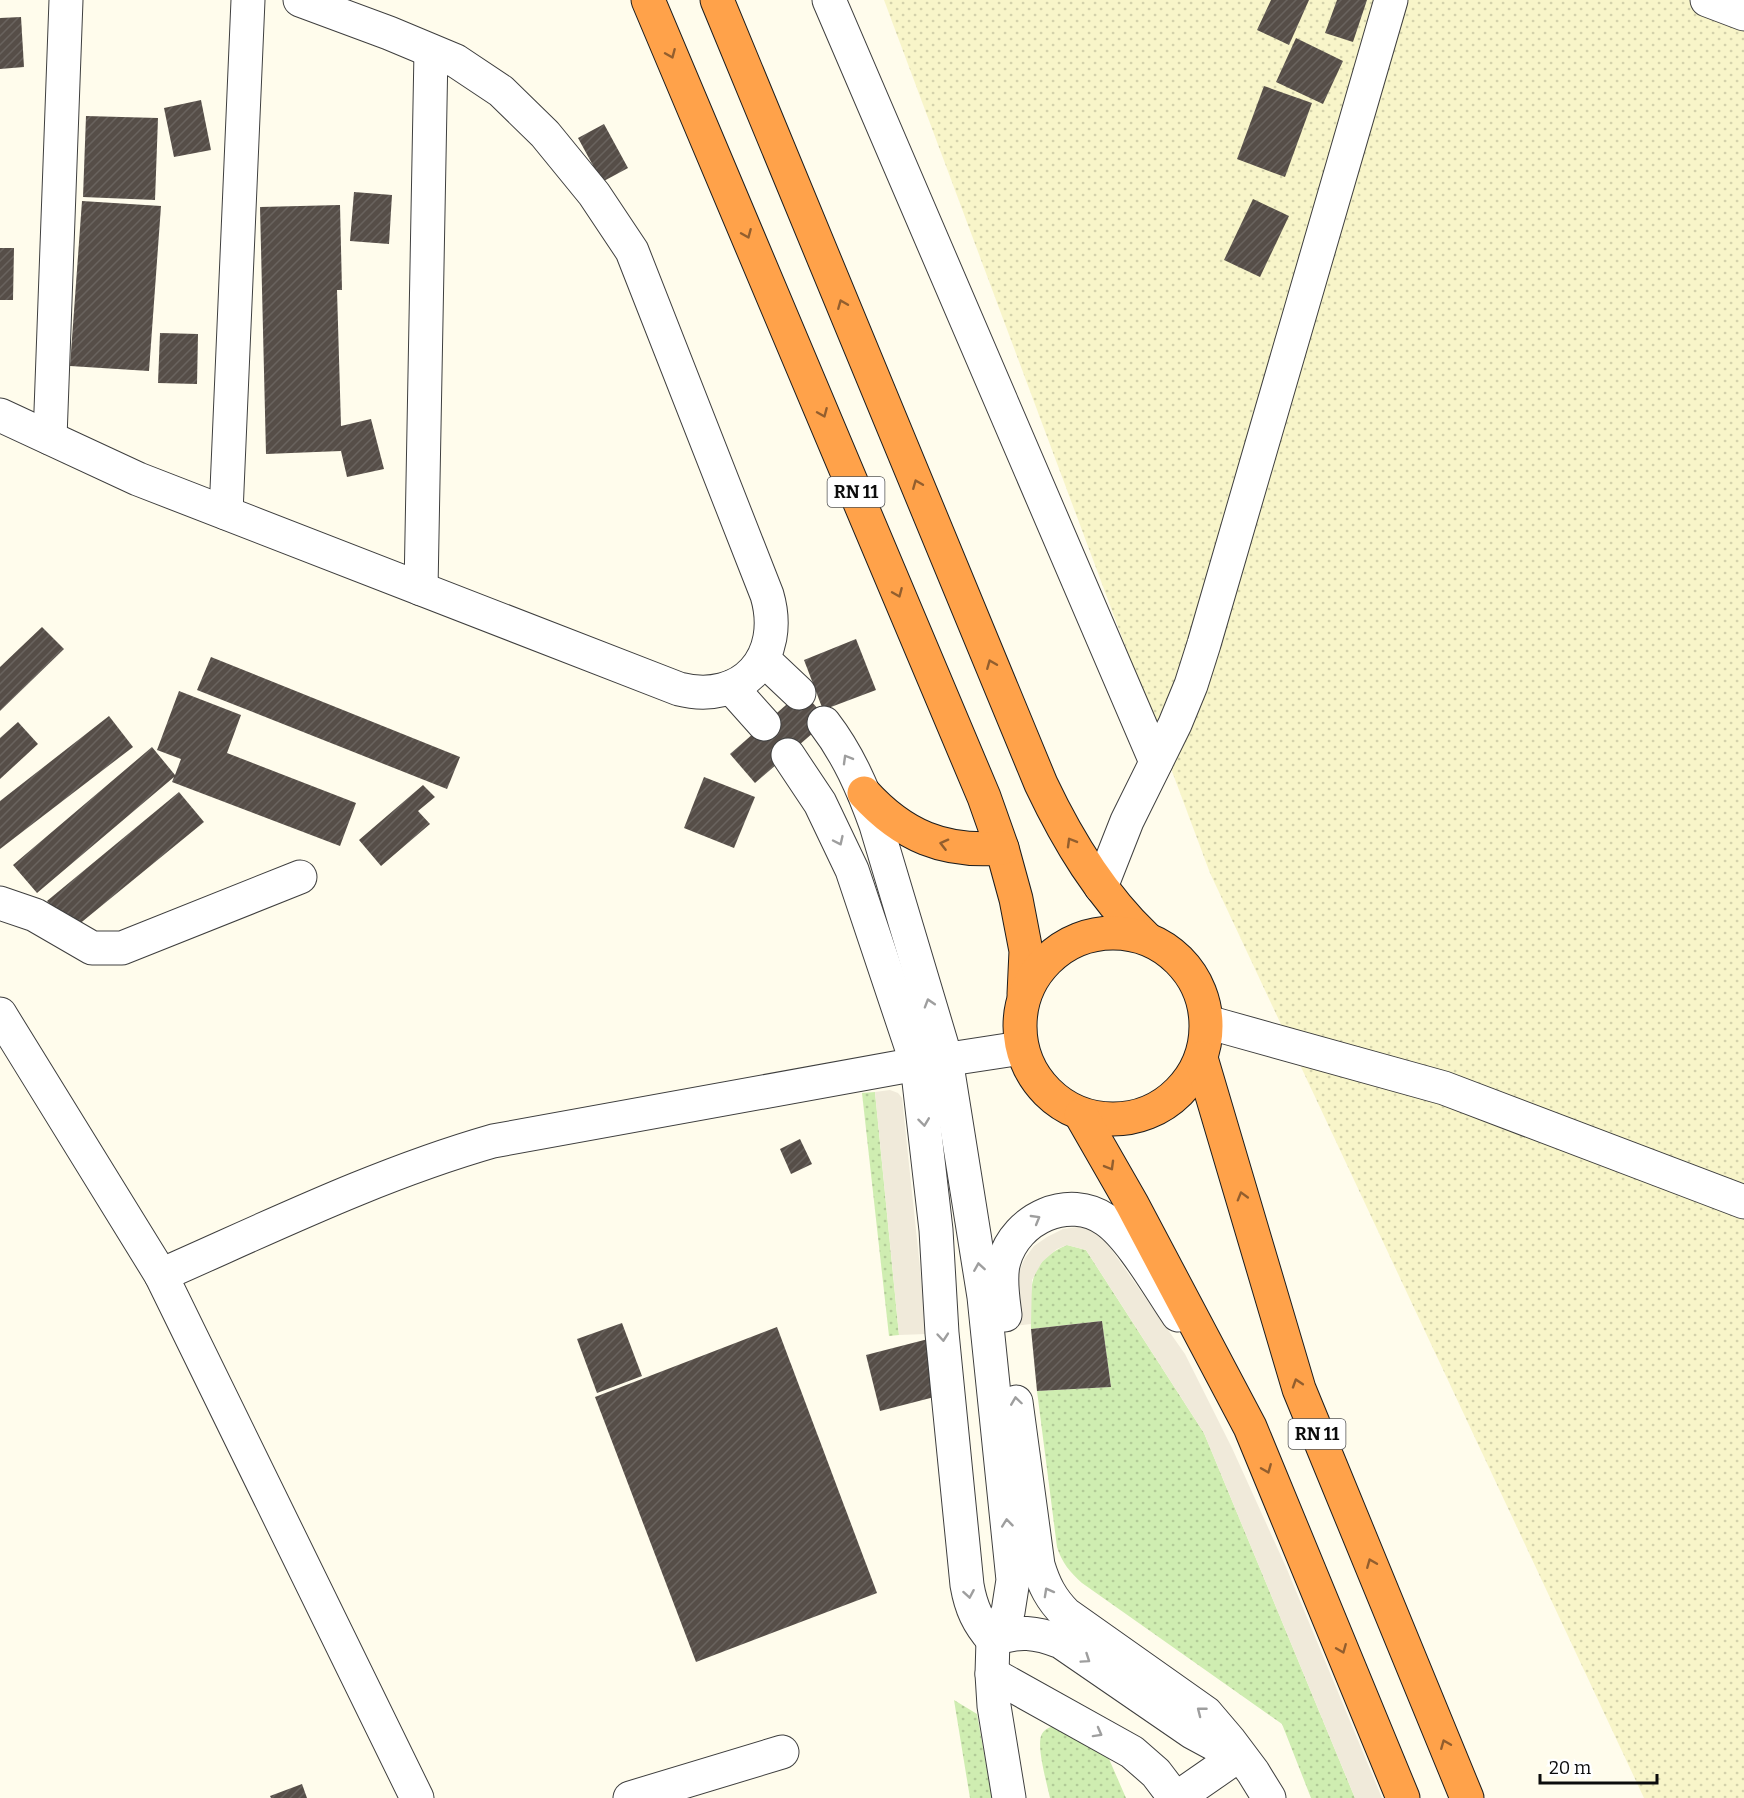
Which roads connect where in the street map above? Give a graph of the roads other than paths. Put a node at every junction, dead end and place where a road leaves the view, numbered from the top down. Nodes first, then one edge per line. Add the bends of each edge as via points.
1 (66, 0) edge
2 (248, 0) edge
3 (300, 0) edge
4 (648, 0) edge
5 (717, 0) edge
6 (829, 0) edge
7 (1391, 0) edge
8 (1707, 0) edge
9 (1744, 14) edge
10 (431, 51) junction
11 (0, 415) edge
12 (50, 438) junction
13 (226, 513) junction
14 (421, 589) junction
15 (763, 659) junction
16 (731, 687) junction
17 (799, 693) dead end
18 (824, 723) dead end
19 (764, 724) dead end
20 (788, 755) dead end
21 (1156, 762) junction
22 (864, 793) junction
23 (1002, 848) junction
24 (300, 877) dead end
25 (1101, 887) junction
26 (0, 903) edge
27 (1145, 938) junction
28 (1024, 994) junction
29 (0, 1014) edge
30 (1207, 1022) junction
31 (1021, 1048) junction
32 (1202, 1058) junction
33 (932, 1062) junction
34 (1081, 1115) junction
35 (1744, 1202) edge
36 (161, 1275) junction
37 (1250, 1427) junction
38 (993, 1640) junction
39 (992, 1674) junction
40 (782, 1752) dead end
41 (1239, 1755) junction
42 (417, 1798) edge
43 (630, 1798) edge
44 (1009, 1798) edge
45 (1176, 1798) edge
46 (1269, 1798) edge
47 (1403, 1798) edge
48 (1467, 1798) edge

1 - 12 street
2 - 13 street
3 - 10 street
4 -> 23 highway, RN 11 via 984,797
25 -> 5 highway, RN 11 via 1058,820 1041,784
6 - 21 street
7 - 21 street via 1204,644 1191,685
8 - 9 street
10 - 14 street
10 - 15 street via 501,91 545,134 594,194 632,251 767,595 772,628
11 - 12 street
12 - 13 street via 138,479
13 - 14 street
14 - 16 street via 679,689 696,693
15 - 16 street via 754,671
15 - 17 street
16 - 19 street
22 -> 18 street
20 -> 33 street via 820,803 852,870
21 - 25 street
23 -> 22 highway via 969,849 922,838 880,811
33 -> 22 street via 879,836
23 - 28 highway, RN 11 via 1026,951
24 - 26 street via 122,948 92,948 35,915
25 - 27 highway, RN 11
27 - 28 highway via 1109,932 1073,941 1043,963
27 - 30 highway via 1177,957 1199,987
28 - 31 highway via 1019,1021
29 - 36 street
30 - 32 highway
30 - 35 street via 1443,1088
31 - 33 street
31 - 34 highway via 1033,1077 1054,1100
32 - 34 highway via 1183,1090 1153,1112 1117,1120
48 -> 32 highway, RN 11 via 1299,1389
33 - 36 street via 493,1141 445,1154
33 -> 38 street via 942,1333 967,1586 975,1615
38 -> 33 street via 1008,1612 1013,1581 984,1297
34 -> 37 highway, RN 11
36 - 42 street
41 -> 37 street via 1206,1713 1066,1614 1043,1583 1002,1296 1003,1262 1025,1226 1064,1209 1086,1211 1105,1219 1121,1233
37 -> 47 highway, RN 11
38 - 39 street
38 -> 41 street via 1027,1632 1060,1642 1192,1732
39 - 44 street
39 -> 45 street via 1132,1752
40 - 43 street
41 - 45 street
41 - 46 street

